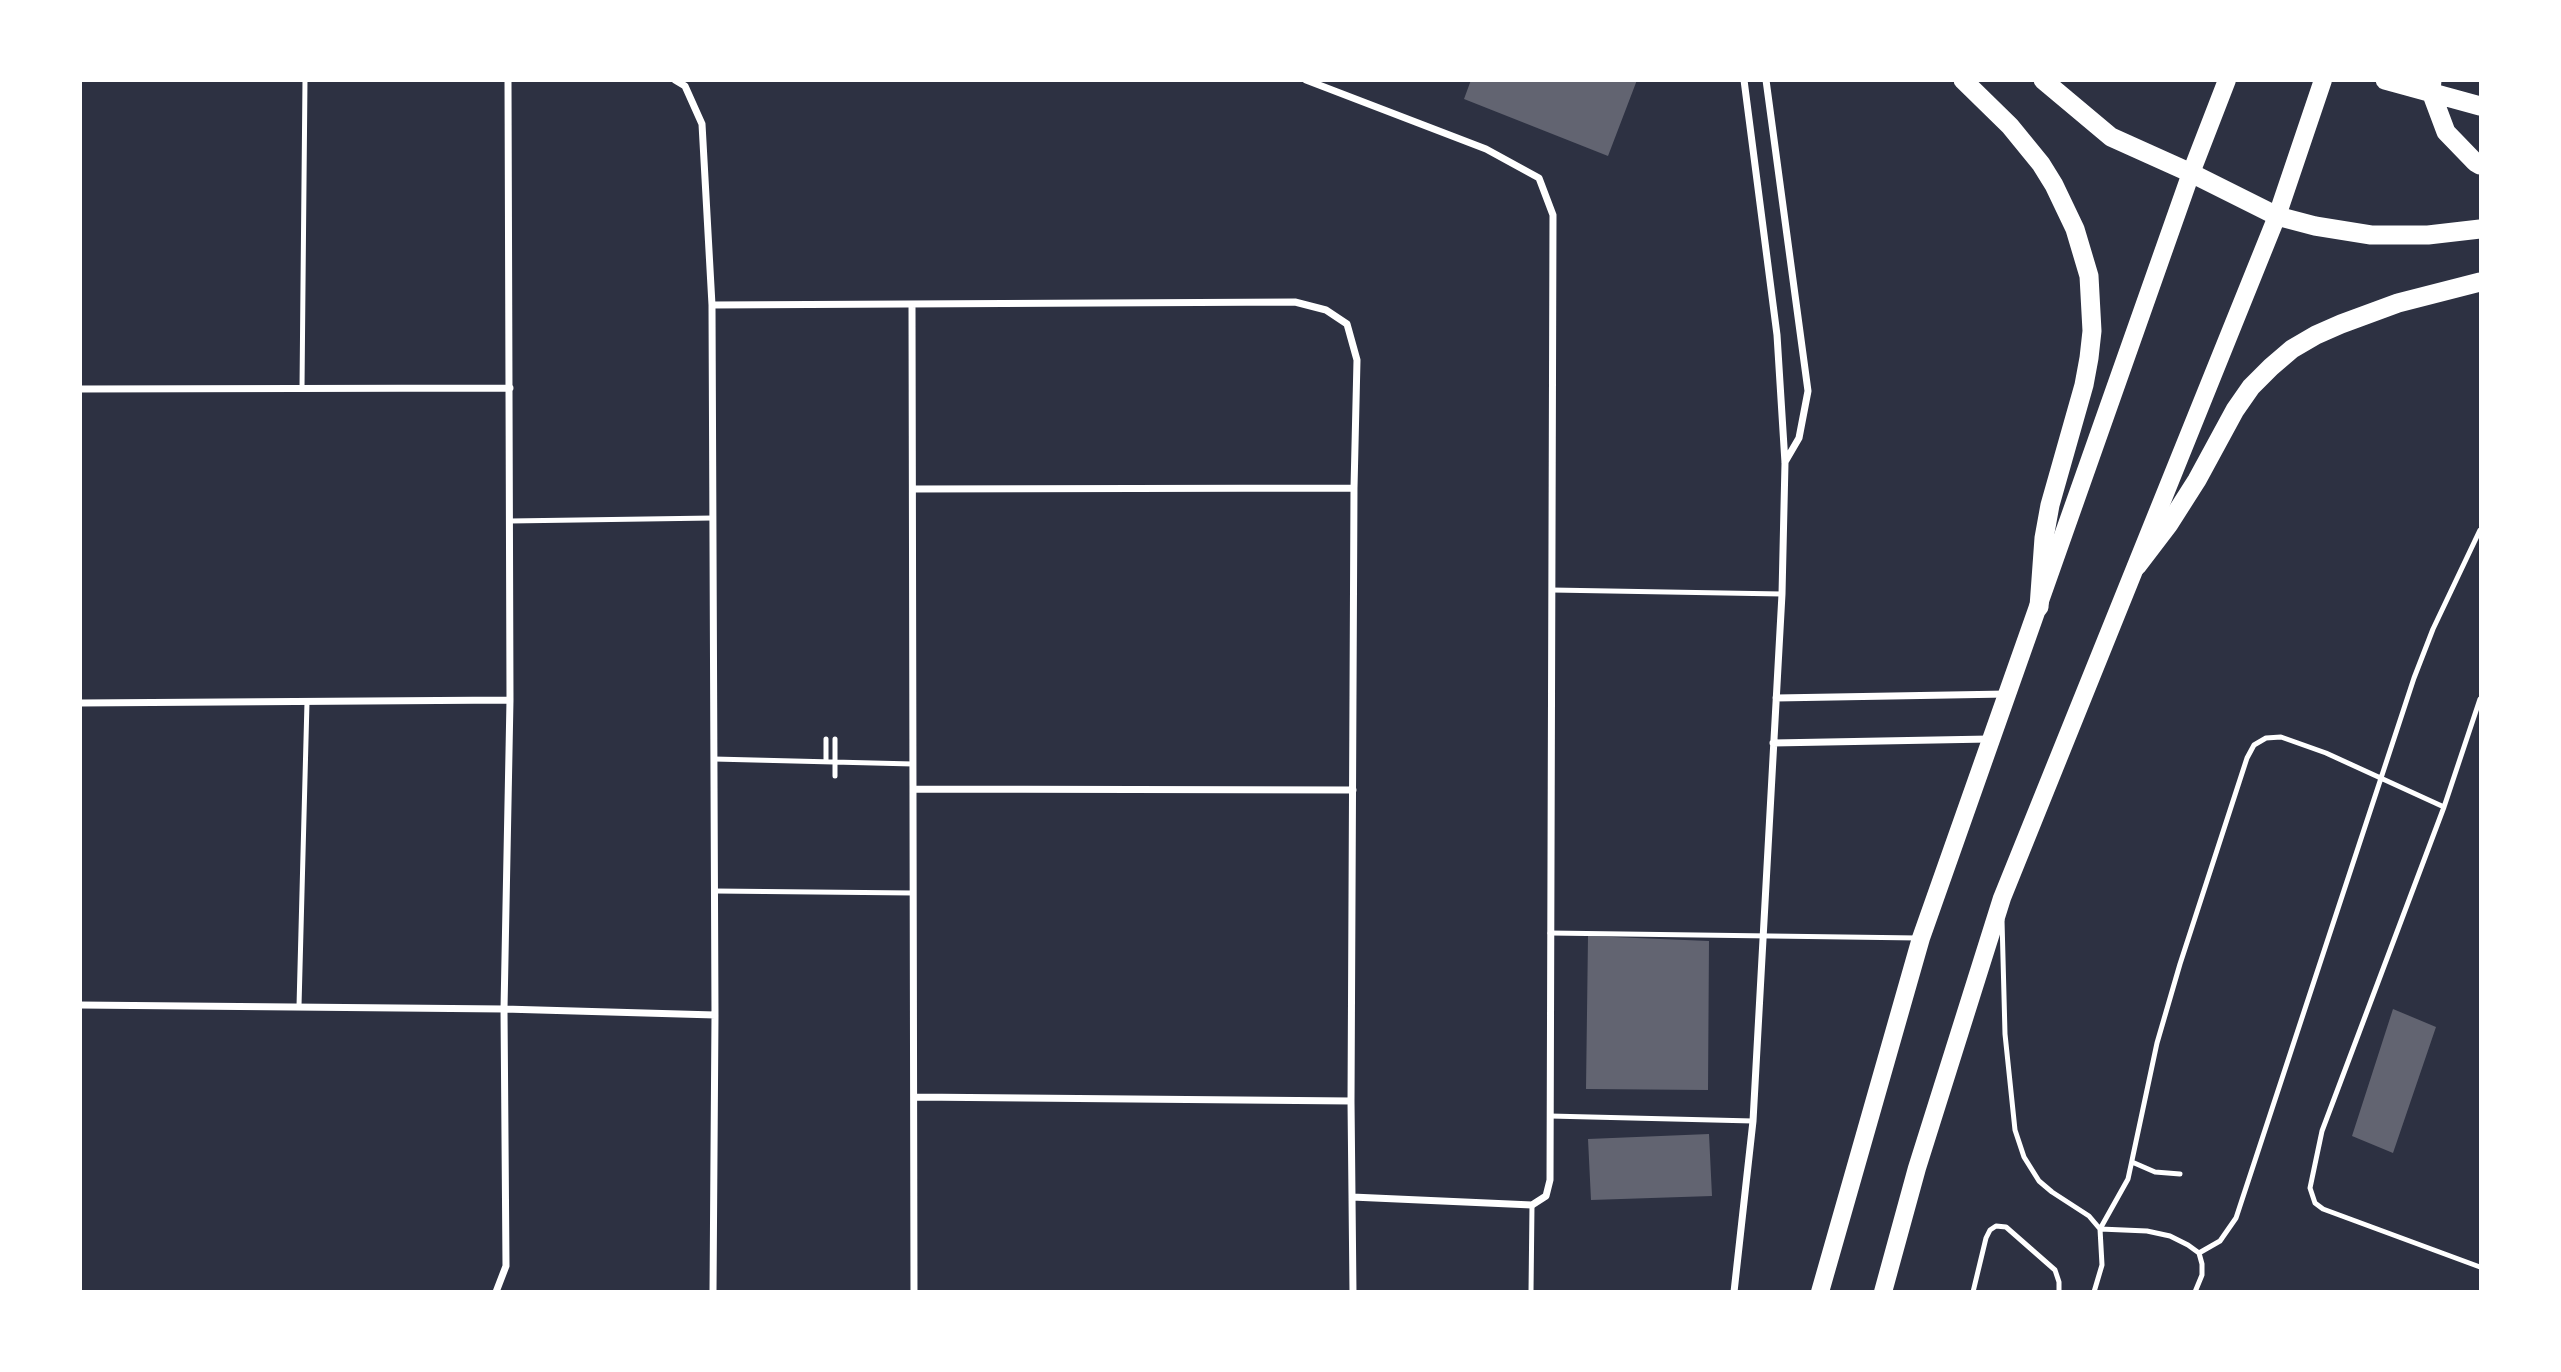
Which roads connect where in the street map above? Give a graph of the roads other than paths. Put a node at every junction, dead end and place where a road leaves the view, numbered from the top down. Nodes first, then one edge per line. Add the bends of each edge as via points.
1 (305, 80) edge
2 (508, 80) edge
3 (675, 80) edge
4 (1306, 80) edge
5 (1744, 80) edge
6 (1766, 80) edge
7 (1964, 80) edge
8 (2043, 80) edge
9 (2227, 80) edge
10 (2323, 80) edge
11 (2385, 80) edge
12 (2432, 80) edge
13 (2480, 106) edge
14 (2480, 165) edge
15 (2191, 173) junction
16 (2277, 216) junction
17 (2480, 229) edge
18 (2480, 282) edge
19 (912, 303) junction
20 (712, 305) junction
21 (510, 387) junction
22 (302, 388) junction
23 (80, 389) edge
24 (1785, 463) junction
25 (1354, 488) junction
26 (913, 489) junction
27 (713, 518) junction
28 (510, 521) junction
29 (2480, 530) edge
30 (2137, 566) junction
31 (1552, 590) junction
32 (1782, 594) junction
33 (2039, 607) junction
34 (2008, 694) junction
35 (1776, 698) junction
36 (2480, 699) edge
37 (510, 700) junction
38 (307, 702) junction
39 (80, 703) edge
40 (835, 738) dead end
41 (826, 739) dead end
42 (1991, 739) junction
43 (1773, 743) junction
44 (714, 759) junction
45 (826, 762) junction
46 (835, 762) junction
47 (913, 764) junction
48 (835, 776) dead end
49 (2382, 778) junction
50 (913, 789) junction
51 (1353, 790) junction
52 (2444, 807) junction
53 (715, 891) junction
54 (914, 893) junction
55 (2002, 898) junction
56 (1550, 933) junction
57 (1762, 937) junction
58 (1921, 938) junction
59 (80, 1005) edge
60 (299, 1006) junction
61 (505, 1009) junction
62 (715, 1015) junction
63 (914, 1097) junction
64 (1351, 1101) junction
65 (1550, 1116) junction
66 (1753, 1121) junction
67 (2132, 1162) junction
68 (2180, 1174) dead end
69 (1352, 1197) junction
70 (1532, 1205) junction
71 (2101, 1229) junction
72 (2199, 1253) junction
73 (2480, 1267) edge
74 (2094, 1290) edge
75 (496, 1292) edge
76 (713, 1292) edge
77 (914, 1292) edge
78 (1353, 1292) edge
79 (1531, 1292) edge
80 (1734, 1292) edge
81 (1820, 1292) edge
82 (1883, 1292) edge
83 (1973, 1292) edge
84 (2059, 1292) edge
85 (2103, 1292) edge
86 (2195, 1292) edge

1 - 22 lane
2 - 21 street
3 - 20 street via 685,86 702,124
4 - 31 street via 1486,149 1539,178 1553,215
5 - 24 street via 1777,335
6 - 24 street via 1808,391 1800,438
7 - 33 highway via 2026,145 2054,185 2075,229 2089,276 2089,358 2050,505
8 - 15 highway via 2110,138
9 - 15 main road
10 - 16 main road
11 - 13 highway
12 - 14 highway via 2431,92 2446,132
15 - 16 highway
15 - 33 main road
16 - 17 highway via 2371,235
16 - 30 main road
18 - 30 highway via 2398,303 2316,334 2270,367 2235,410 2197,480
19 - 20 street
19 - 25 street via 1295,302 1326,310 1347,324 1357,360
19 - 26 street
20 - 27 street
21 - 22 street
21 - 28 street
22 - 23 street
24 - 32 street
25 - 26 street
25 - 51 street
26 - 47 street
27 - 28 lane
27 - 44 street
28 - 37 street
29 - 49 lane via 2433,629
30 - 55 main road
31 - 32 lane
31 - 56 street
32 - 35 street
33 - 34 main road
34 - 35 street
34 - 42 main road
35 - 43 street
36 - 52 lane
37 - 38 street
37 - 61 street
38 - 39 street
38 - 60 lane
40 - 46 lane
41 - 45 lane
42 - 43 street
42 - 58 main road
43 - 57 street
44 - 45 lane
44 - 53 street
45 - 46 lane
46 - 47 lane
46 - 48 lane
47 - 50 street
49 - 52 lane
49 - 67 lane via 2281,737 2259,741 2249,751 2161,1030
49 - 72 lane via 2236,1218 2220,1241
50 - 51 street
50 - 54 street
51 - 64 street
52 - 73 lane via 2322,1131 2310,1188 2315,1203 2323,1209
53 - 54 lane
53 - 62 street
54 - 63 street
55 - 71 lane via 2005,1034 2019,1144 2039,1181 2090,1216
55 - 82 main road
56 - 57 lane
56 - 65 street
57 - 58 lane
57 - 66 street
58 - 81 main road
59 - 60 street
60 - 61 street
61 - 62 street
61 - 75 street via 506,1266
62 - 76 street
63 - 64 street
63 - 77 street
64 - 69 street
65 - 66 lane
65 - 70 street via 1550,1180 1546,1196
66 - 80 street
67 - 68 lane via 2155,1172
67 - 71 lane
69 - 70 street
69 - 78 street
70 - 79 lane
71 - 72 lane via 2170,1236
71 - 74 lane via 2102,1265
72 - 86 lane via 2202,1275
74 - 85 lane
83 - 84 lane via 1986,1238 1996,1226 2006,1227 2055,1270

